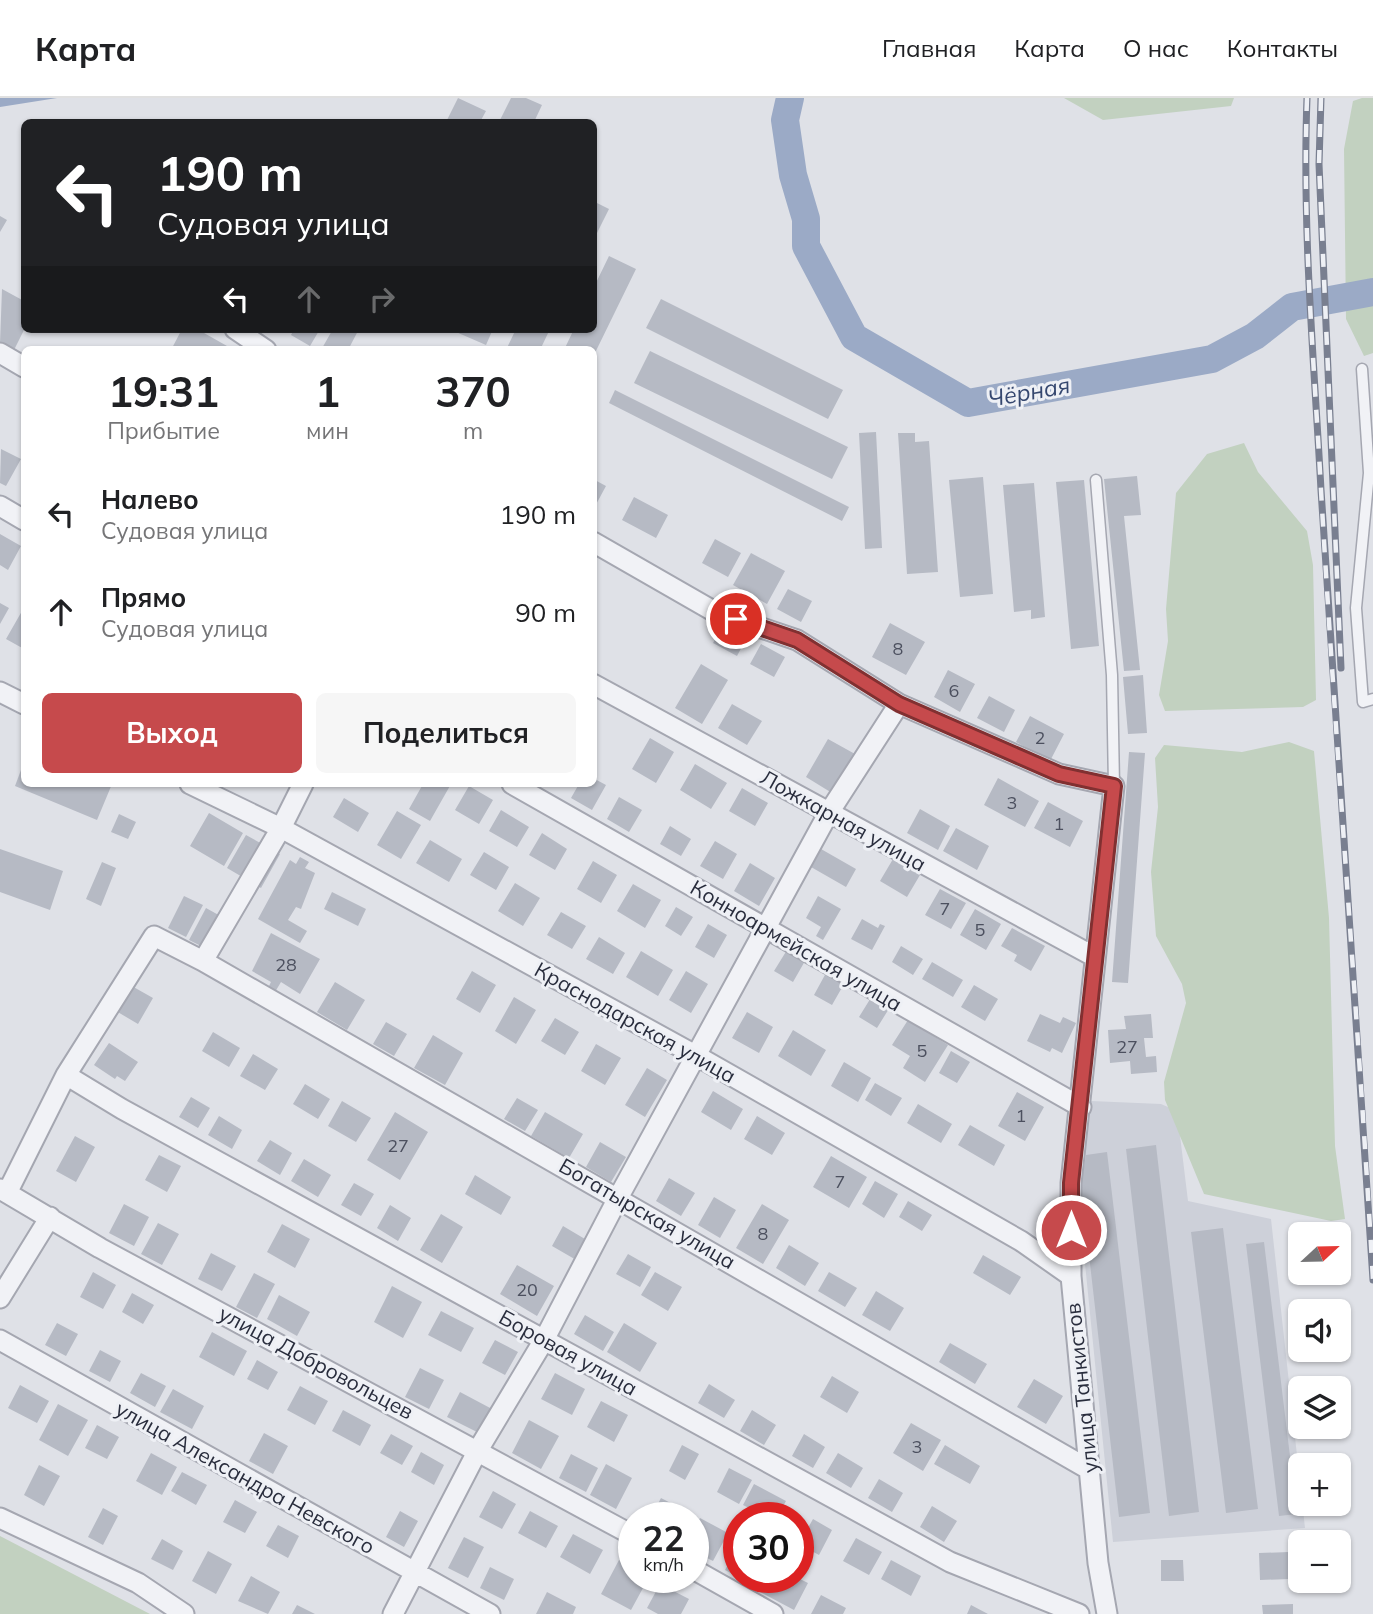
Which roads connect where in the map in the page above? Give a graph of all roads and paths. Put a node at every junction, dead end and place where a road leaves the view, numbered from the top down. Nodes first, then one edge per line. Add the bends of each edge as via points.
1 (241, 333) edge
2 (260, 346) edge
3 (0, 353) edge
4 (21, 365) edge
5 (1362, 369) dead end
6 (1370, 429) edge
7 (1096, 480) dead end
8 (0, 506) edge
9 (21, 518) edge
10 (597, 544) edge
11 (597, 686) edge
12 (0, 692) edge
13 (1373, 699) edge
14 (21, 702) edge
15 (899, 704) junction
16 (1114, 786) junction
17 (196, 787) edge
18 (302, 787) edge
19 (517, 787) edge
20 (828, 814) junction
21 (281, 828) junction
22 (767, 929) junction
23 (1093, 956) junction
24 (203, 961) junction
25 (697, 1056) junction
26 (66, 1074) junction
27 (1081, 1107) junction
28 (3, 1191) edge
29 (618, 1198) junction
30 (50, 1217) junction
31 (1071, 1276) junction
32 (0, 1298) edge
33 (0, 1340) edge
34 (544, 1340) junction
35 (478, 1450) junction
36 (1090, 1470) junction
37 (0, 1518) edge
38 (618, 1527) edge
39 (414, 1571) junction
40 (709, 1578) edge
41 (184, 1614) edge
42 (393, 1614) edge
43 (490, 1614) edge
44 (773, 1614) edge
45 (1079, 1614) edge
46 (1107, 1614) edge

1 - 2 street
3 - 4 street
5 - 6 lane
6 - 13 lane via 1356,608 1363,702
7 - 16 lane via 1112,675
8 - 9 street
10 - 15 street via 715,612 797,640
11 - 20 street, Ложкарная улица
12 - 14 street
15 - 16 street via 1059,774
15 - 20 street
16 - 23 street, улица Танкистов
17 - 21 street, Краснодарская улица
18 - 21 street
19 - 22 street, Конноармейская улица
20 - 22 street
20 - 23 street, Ложкарная улица
21 - 24 street
21 - 25 street, Краснодарская улица
22 - 25 street
22 - 27 street, Конноармейская улица
23 - 27 street, улица Танкистов
24 - 26 street, Богатырская улица via 154,936
24 - 29 street, Богатырская улица
25 - 29 street
25 - 31 street, Краснодарская улица via 1021,1241
26 - 28 street
26 - 34 street, Боровая улица
27 - 31 street, улица Танкистов via 1071,1183
28 - 30 street, улица Добровольцев
29 - 34 street
29 - 36 street, Богатырская улица
30 - 32 street
30 - 35 street, улица Добровольцев
31 - 36 street, улица Танкистов
33 - 39 street, улица Александра Невского
34 - 35 street
34 - 45 street, Боровая улица via 950,1562
35 - 38 street, улица Добровольцев
35 - 39 street
36 - 46 street, улица Танкистов
37 - 41 street via 138,1583
39 - 42 street
39 - 43 street, улица Александра Невского
40 - 44 street

